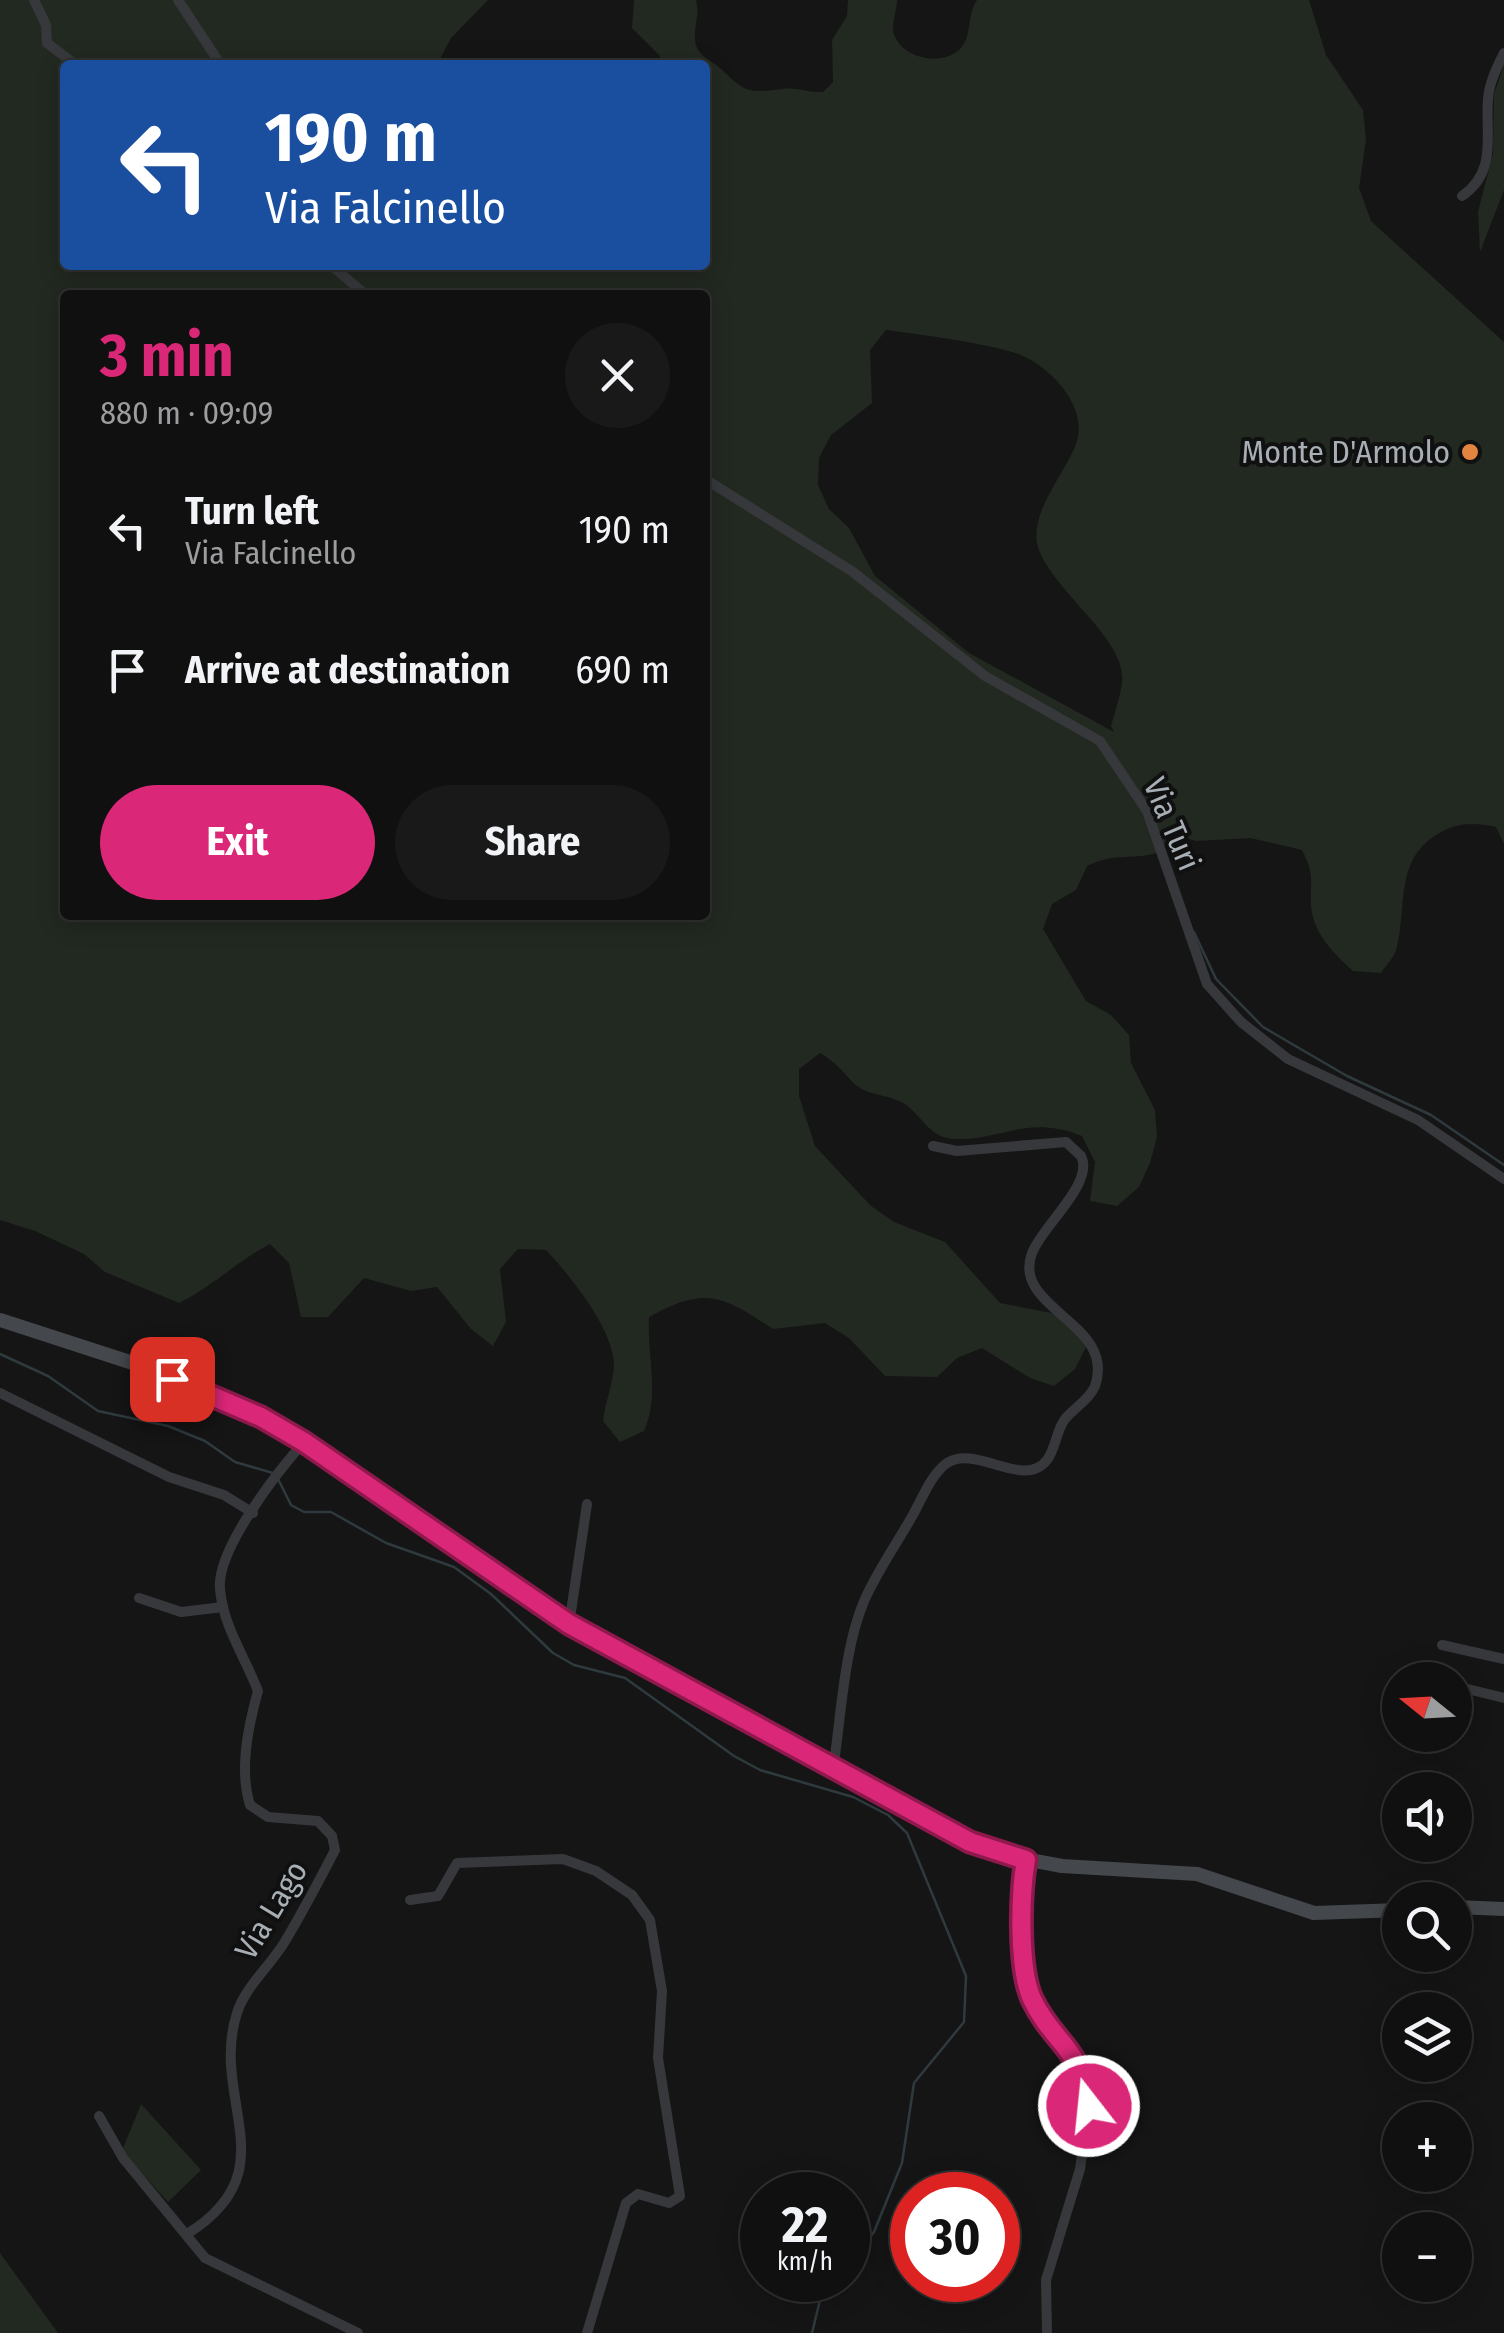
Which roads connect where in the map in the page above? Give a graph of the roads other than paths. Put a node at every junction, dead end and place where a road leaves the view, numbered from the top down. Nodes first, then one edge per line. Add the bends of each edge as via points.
1 (34, 0) edge
2 (178, 0) edge
3 (1504, 53) edge
4 (70, 60) edge
5 (218, 60) edge
6 (1462, 196) dead end
7 (337, 270) edge
8 (360, 290) edge
9 (710, 482) edge
10 (933, 1146) dead end
11 (1504, 1179) edge
12 (0, 1320) edge
13 (0, 1394) edge
14 (301, 1446) junction
15 (587, 1504) dead end
16 (255, 1510) junction
17 (140, 1598) dead end
18 (223, 1607) junction
19 (569, 1624) junction
20 (1442, 1645) dead end
21 (1504, 1659) edge
22 (1472, 1690) edge
23 (1504, 1698) edge
24 (833, 1770) junction
25 (1026, 1860) junction
26 (410, 1900) dead end
27 (1472, 1908) edge
28 (1504, 1909) edge
29 (1382, 1910) edge
30 (99, 2116) dead end
31 (187, 2234) junction
32 (358, 2333) edge
33 (586, 2333) edge
34 (1047, 2333) edge

1 - 4 street via 47,42
2 - 5 street
3 - 6 street via 1489,89 1487,162
7 - 8 street
9 - 11 street, Via Turi via 853,572 985,676 1100,741 1146,811 1207,984 1240,1022 1288,1059 1418,1120
10 - 24 street via 957,1151 1066,1142 1081,1156 1083,1179 1032,1253 1030,1269 1045,1302 1076,1324 1091,1348 1096,1380 1038,1468 969,1457 936,1474 865,1599
12 - 14 street via 142,1366 261,1417
13 - 16 street
14 - 16 street, Via Lago
14 - 19 street
15 - 19 street
16 - 18 street, Via Lago via 223,1564
17 - 18 street via 180,1612
18 - 31 street, Via Lago via 258,1691 247,1736 250,1806 268,1817 318,1821 335,1850 236,2014 234,2095 242,2158 224,2206
19 - 24 street
20 - 21 street
22 - 23 street
24 - 25 street via 993,1852
25 - 29 street via 1198,1874 1314,1912
25 - 34 street via 1020,1890 1030,1996 1085,2075 1089,2106 1080,2169 1046,2280
26 - 33 street via 438,1896 457,1863 563,1859 632,1895 650,1920 662,1991 658,2058 680,2196 669,2203 638,2194 626,2203
27 - 28 street
30 - 31 street via 123,2158
31 - 32 street via 205,2258

